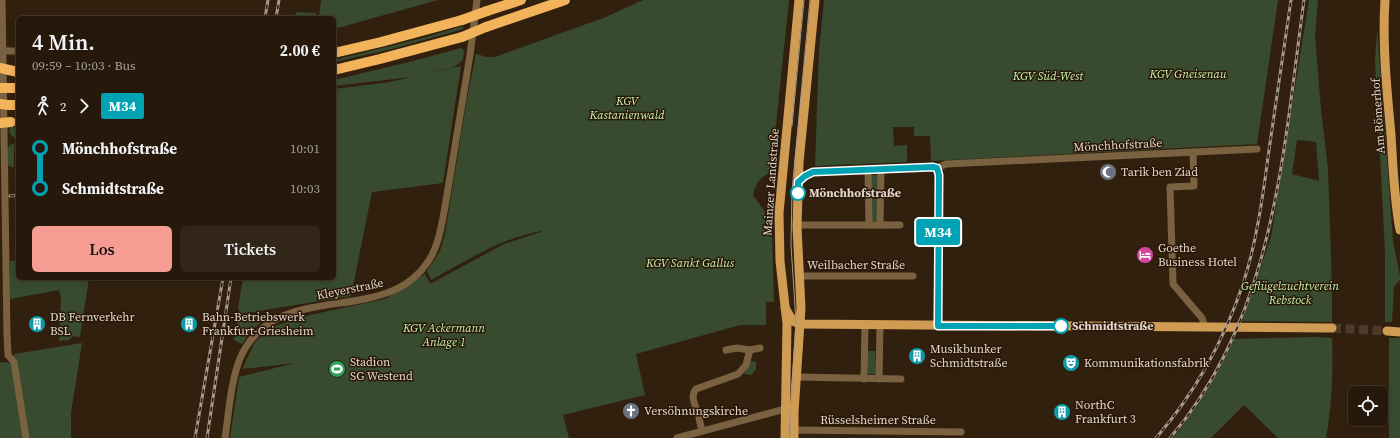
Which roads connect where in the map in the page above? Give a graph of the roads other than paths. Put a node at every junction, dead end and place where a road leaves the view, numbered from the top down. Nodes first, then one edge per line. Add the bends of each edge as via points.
1 (2, 0) edge
2 (476, 0) edge
3 (521, 0) edge
4 (565, 0) edge
5 (799, 0) edge
6 (815, 0) edge
7 (1385, 0) edge
8 (2, 51) junction
9 (16, 51) edge
10 (336, 53) edge
11 (336, 70) edge
12 (14, 122) edge
13 (0, 123) edge
14 (1258, 149) dead end
15 (1193, 152) junction
16 (799, 162) junction
17 (937, 168) junction
18 (868, 169) junction
19 (881, 169) junction
20 (813, 172) junction
21 (798, 182) junction
22 (869, 225) junction
23 (880, 225) junction
24 (900, 225) dead end
25 (797, 226) junction
26 (1400, 230) edge
27 (3, 241) edge
28 (799, 276) junction
29 (913, 276) dead end
30 (785, 308) junction
31 (800, 324) junction
32 (816, 324) junction
33 (865, 325) junction
34 (880, 325) junction
35 (938, 326) junction
36 (1204, 326) junction
37 (1332, 328) tunnel mouth
38 (1400, 329) edge
39 (1400, 332) edge
40 (786, 342) junction
41 (799, 347) junction
42 (760, 348) dead end
43 (726, 350) dead end
44 (750, 350) junction
45 (796, 377) junction
46 (864, 379) junction
47 (879, 379) junction
48 (901, 379) dead end
49 (785, 409) junction
50 (702, 431) junction
51 (961, 432) dead end
52 (794, 434) edge
53 (850, 435) edge
54 (26, 438) edge
55 (225, 438) edge
56 (679, 438) edge
57 (785, 438) edge

1 - 8 street
2 - 55 street, Kleyerstraße via 471,46 436,248 424,268 411,281 392,292 290,313 264,327 249,343 237,369
3 - 10 highway, bridge via 462,20
4 - 11 highway, bridge via 462,37
5 - 30 main road, Mainzer Landstraße via 779,213 780,261
6 - 16 main road
7 - 26 main road, Am Römerhof via 1384,33 1388,95
8 - 9 street
8 - 27 street
12 - 13 highway, bridge
14 - 15 street, Mönchhofstraße
15 - 17 street, Mönchhofstraße via 946,164
15 - 36 street via 1194,186 1170,187 1173,284 1202,318
16 - 20 street
16 - 21 main road
17 - 19 street, Mönchhofstraße
17 - 35 street
18 - 19 street, Mönchhofstraße
18 - 20 street, Mönchhofstraße
18 - 22 street
19 - 23 street
20 - 21 street
21 - 25 main road
22 - 23 street
22 - 25 street
23 - 24 street
25 - 28 main road
27 - 54 street via 8,355 14,362
28 - 29 street, Weilbacher Straße
28 - 31 main road
30 - 31 main road via 793,321
30 - 40 main road, Mainzer Landstraße
31 - 32 main road
31 - 40 main road via 790,331
31 - 41 main road
32 - 33 main road
32 - 41 main road via 804,334
33 - 34 main road
33 - 46 street
34 - 35 main road
34 - 47 street
35 - 36 main road
36 - 37 main road
38 - 39 main road via 1388,331
40 - 49 main road, Mainzer Landstraße
41 - 45 main road
42 - 44 street
43 - 44 street
44 - 50 street via 746,365 738,374 693,392 692,397
45 - 46 street
45 - 52 main road
46 - 47 street
47 - 48 street
49 - 50 street
49 - 57 main road, Mainzer Landstraße
50 - 56 street
51 - 53 street, Rüsselsheimer Straße
52 - 53 street, Rüsselsheimer Straße

